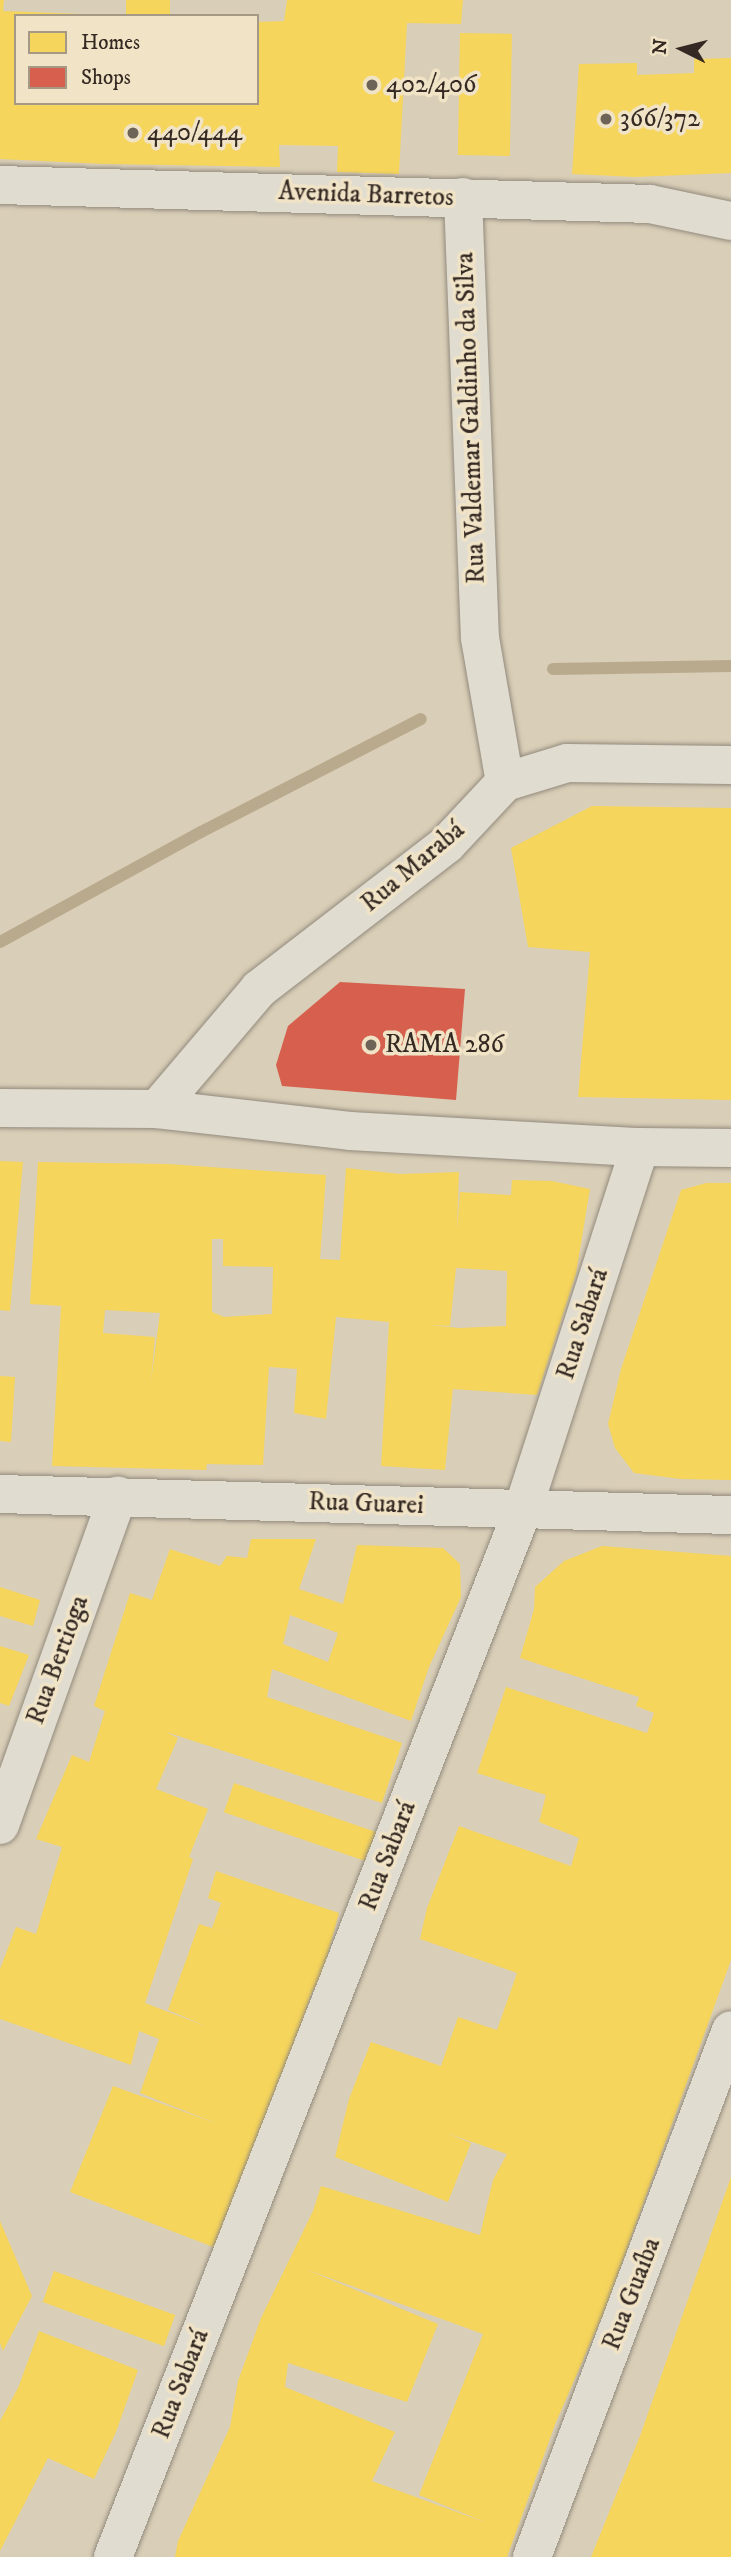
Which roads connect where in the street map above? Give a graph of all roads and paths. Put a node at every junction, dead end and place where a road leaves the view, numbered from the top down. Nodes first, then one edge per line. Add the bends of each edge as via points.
1 (0, 185) edge
2 (463, 197) junction
3 (731, 221) edge
4 (731, 765) edge
5 (505, 782) junction
6 (0, 1108) edge
7 (157, 1109) junction
8 (640, 1147) junction
9 (731, 1148) edge
10 (0, 1494) edge
11 (118, 1496) junction
12 (523, 1509) junction
13 (731, 1516) edge
14 (0, 1825) edge
15 (731, 2030) edge
16 (113, 2557) edge
17 (532, 2557) edge

1 - 2 street, Avenida Barretos
2 - 3 street, Avenida Barretos via 650,204
2 - 5 street, Rua Valdemar Galdinho da Silva via 480,638
4 - 5 street, Rua Marabá via 567,763
5 - 7 street, Rua Marabá via 447,844 259,989
6 - 7 street
7 - 8 street via 350,1131
8 - 9 street
8 - 12 street, Rua Sabará
10 - 11 street, Rua Guarei
11 - 12 street, Rua Guarei
11 - 14 street, Rua Bertioga
12 - 13 street, Rua Guarei
12 - 16 street, Rua Sabará
15 - 17 street, Rua Guaíba

